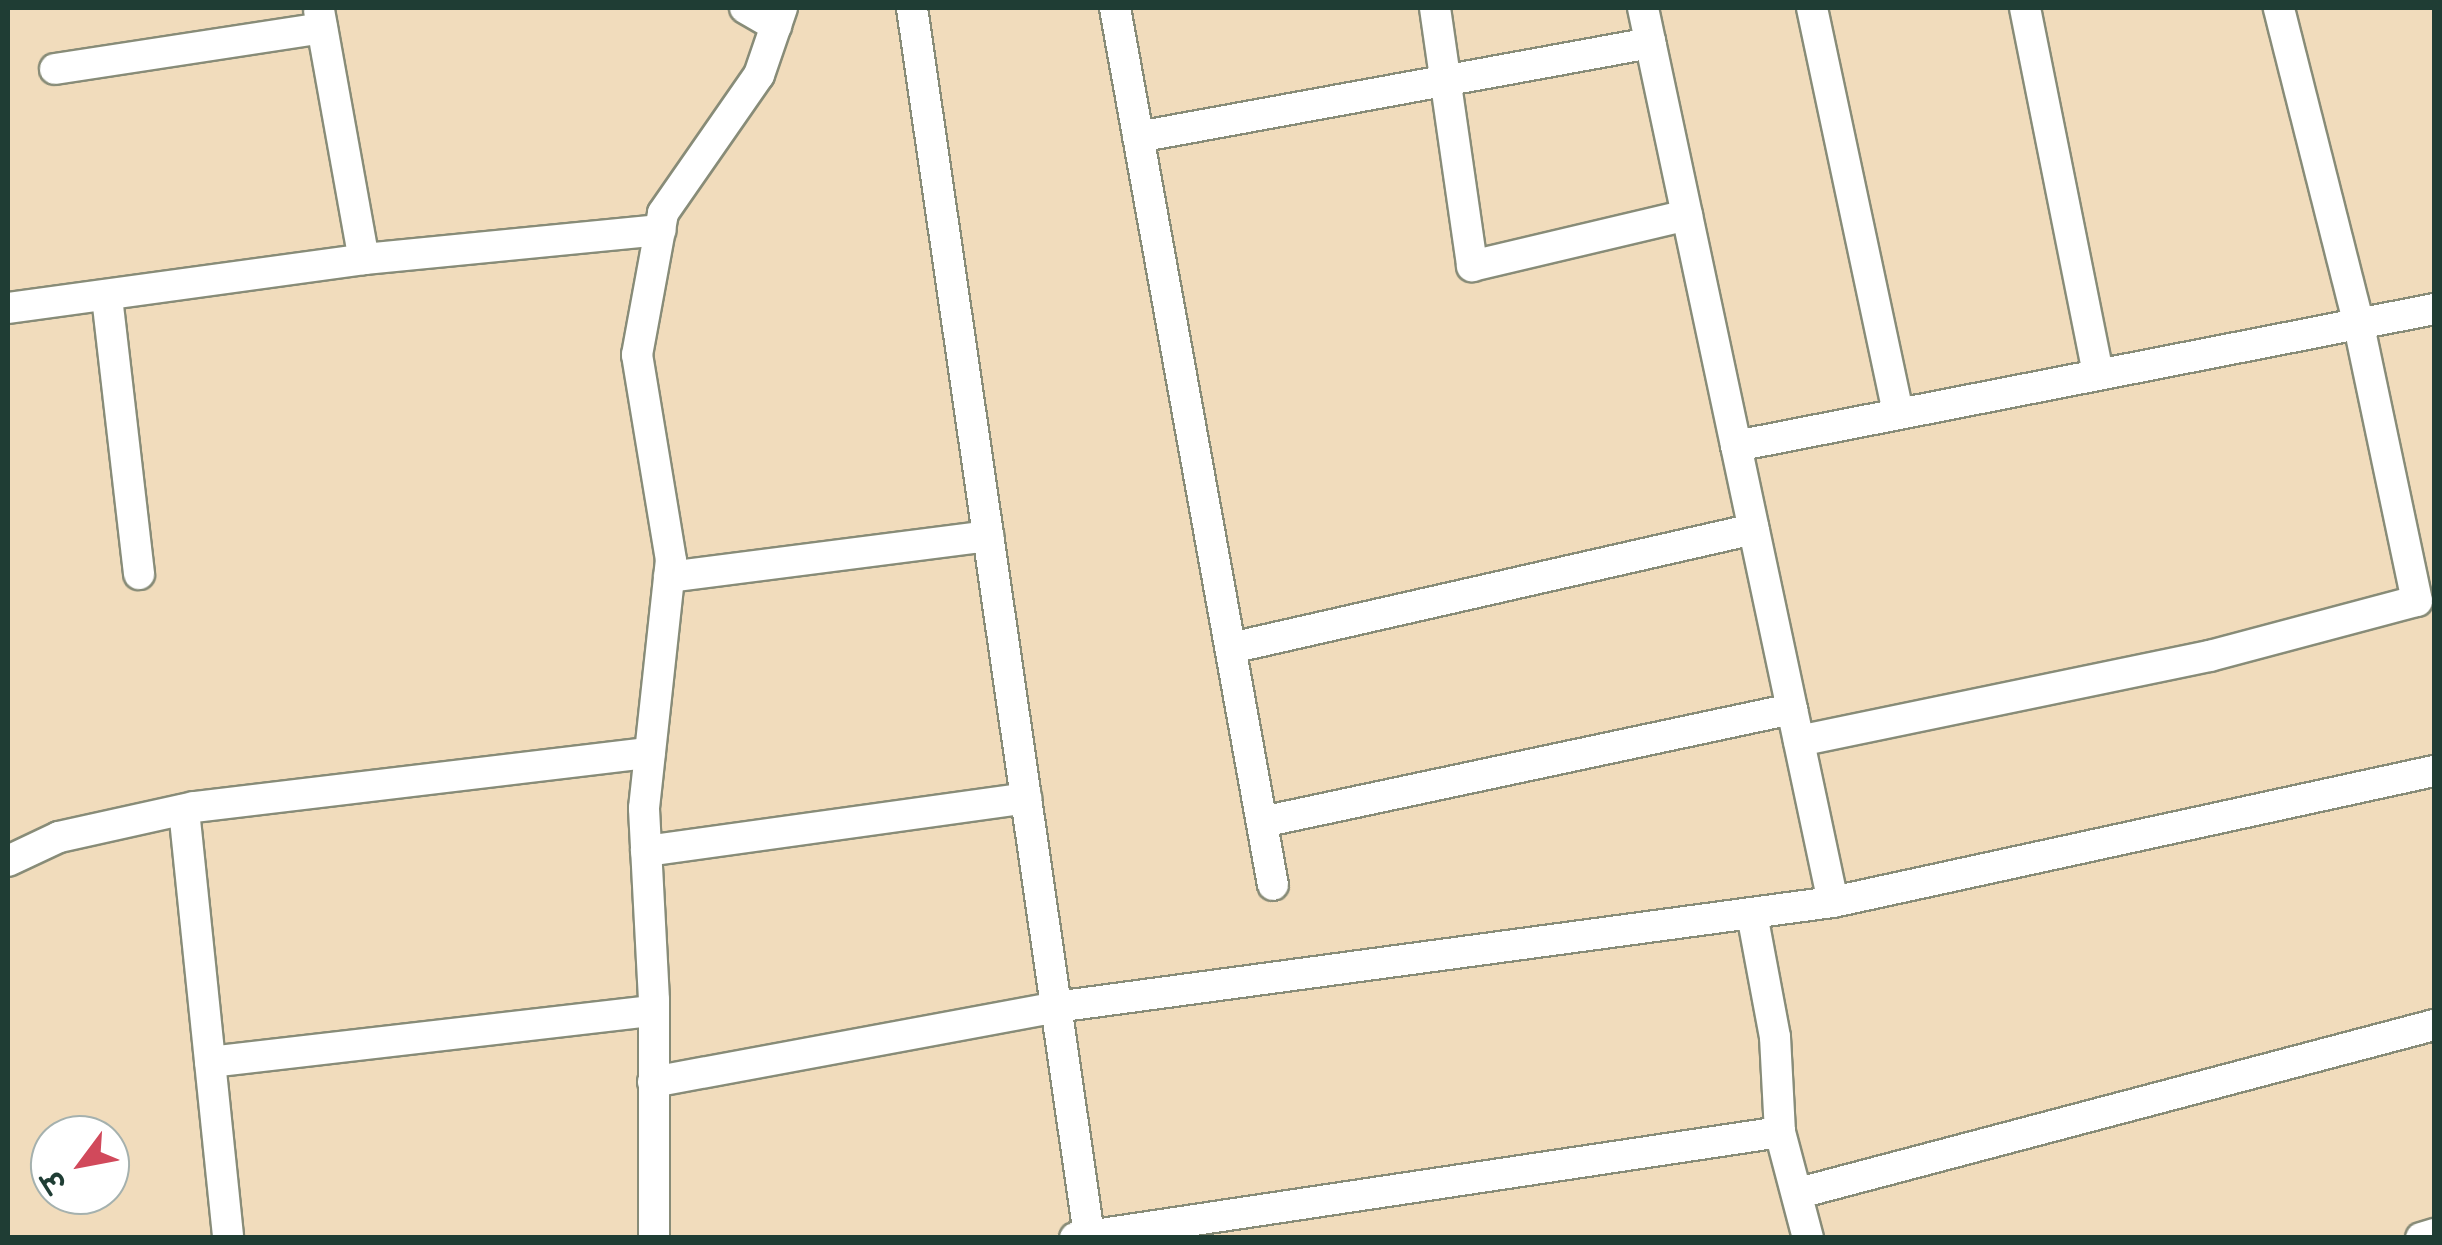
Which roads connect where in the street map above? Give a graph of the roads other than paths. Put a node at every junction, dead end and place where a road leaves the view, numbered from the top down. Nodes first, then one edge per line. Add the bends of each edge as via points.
1 (745, 8) edge
2 (912, 8) edge
3 (1114, 8) edge
4 (1434, 8) edge
5 (1643, 8) edge
6 (1812, 8) edge
7 (2025, 8) edge
8 (2279, 8) edge
9 (779, 17) edge
10 (320, 18) edge
11 (1650, 43) junction
12 (55, 68) dead end
13 (1446, 86) junction
14 (1138, 137) junction
15 (1687, 216) junction
16 (661, 230) junction
17 (364, 259) junction
18 (107, 297) junction
19 (8, 308) edge
20 (2434, 309) edge
21 (2358, 321) junction
22 (2098, 374) junction
23 (1898, 413) junction
24 (1736, 446) junction
25 (1754, 529) junction
26 (988, 536) junction
27 (139, 574) dead end
28 (670, 577) junction
29 (1230, 648) junction
30 (1792, 708) junction
31 (1799, 741) junction
32 (650, 753) junction
33 (2434, 771) edge
34 (1026, 798) junction
35 (184, 810) junction
36 (1262, 822) junction
37 (10, 850) edge
38 (646, 852) junction
39 (1274, 885) dead end
40 (1833, 902) junction
41 (1752, 914) junction
42 (1056, 1008) junction
43 (654, 1011) junction
44 (2434, 1025) edge
45 (210, 1062) junction
46 (653, 1082) junction
47 (1780, 1132) junction
48 (1798, 1193) junction
49 (2434, 1234) edge
50 (1082, 1236) edge
51 (228, 1238) edge
52 (654, 1238) edge
53 (1808, 1238) edge
54 (2421, 1238) edge

1 - 9 street
2 - 26 street
3 - 14 street
4 - 13 street
5 - 11 street
6 - 23 street
7 - 22 street
8 - 21 street
9 - 16 street via 759,75 663,214
10 - 12 street
10 - 17 street
11 - 13 street
11 - 15 street
13 - 14 street
13 - 15 street via 1472,266
14 - 29 street
15 - 24 street
16 - 17 street
16 - 28 street via 638,356
17 - 18 street
18 - 19 street
18 - 27 street
20 - 21 street
21 - 22 street
21 - 31 street via 2417,602 2210,656
22 - 23 street
23 - 24 street
24 - 25 street
25 - 29 street
25 - 30 street
26 - 28 street
26 - 34 street
28 - 32 street
29 - 36 street
30 - 31 street
30 - 36 street
31 - 40 street
32 - 35 street
32 - 38 street
33 - 40 street
34 - 38 street
34 - 42 street
35 - 37 street
35 - 45 street
36 - 39 street
38 - 43 street
40 - 41 street
41 - 42 street
41 - 47 street via 1775,1037
42 - 46 street
42 - 50 street
43 - 45 street
43 - 46 street
44 - 48 street
45 - 51 street
46 - 52 street
47 - 48 street
47 - 50 street
48 - 53 street
49 - 54 street

